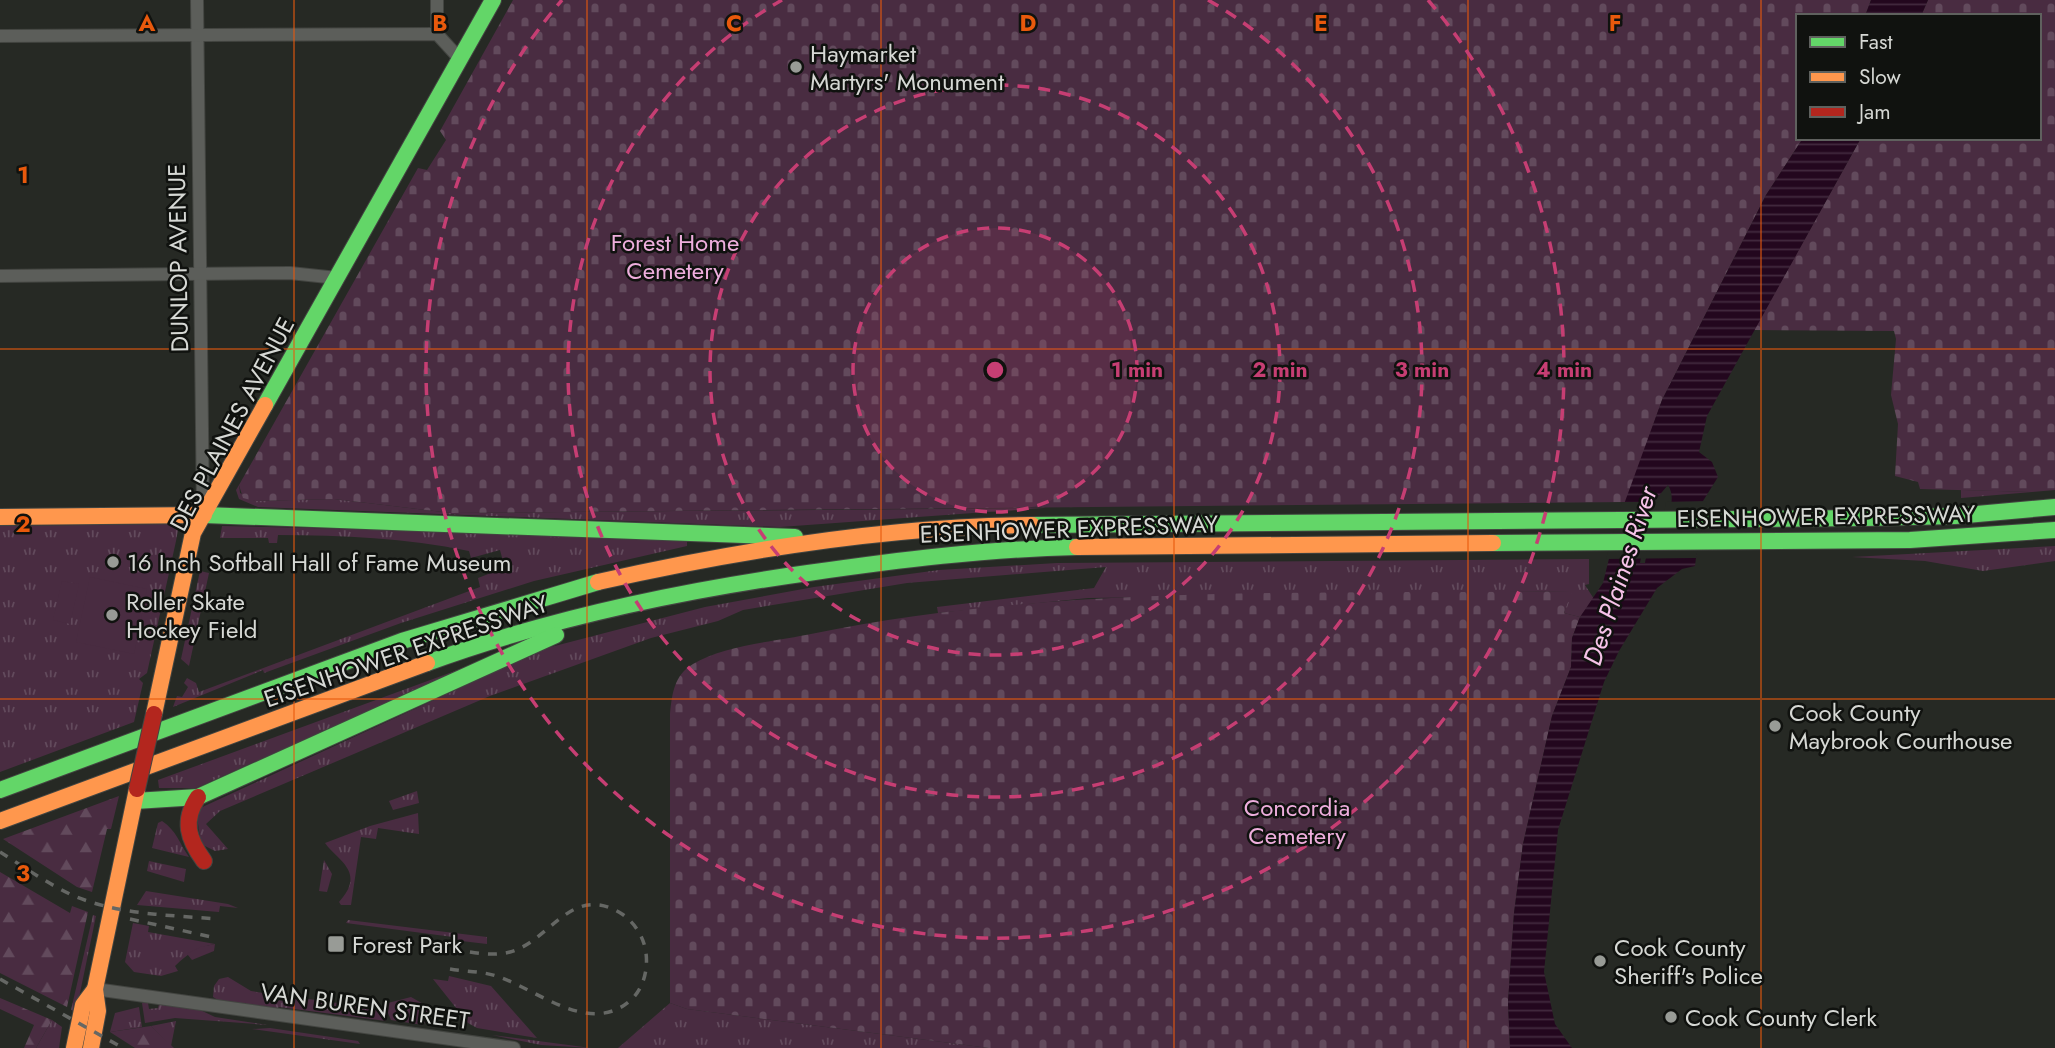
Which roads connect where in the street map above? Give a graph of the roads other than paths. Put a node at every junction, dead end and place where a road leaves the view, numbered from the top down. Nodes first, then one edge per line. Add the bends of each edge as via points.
1 (197, 0) edge
2 (437, 0) edge
3 (493, 0) edge
4 (197, 34) junction
5 (437, 34) junction
6 (0, 36) edge
7 (459, 58) junction
8 (199, 274) junction
9 (0, 276) edge
10 (337, 278) junction
11 (2055, 507) edge
12 (204, 515) junction
13 (0, 517) edge
14 (2055, 530) edge
15 (819, 541) junction
16 (595, 612) junction
17 (0, 790) edge
18 (136, 795) junction
19 (198, 797) junction
20 (0, 821) edge
21 (204, 860) dead end
22 (95, 989) junction
23 (74, 1048) edge
24 (91, 1048) edge
25 (514, 1048) edge

1 - 4 street, DUNLOP AVENUE
2 - 5 street
3 - 7 main road, DES PLAINES AVENUE
4 - 5 street
4 - 6 street
4 - 8 street, DUNLOP AVENUE
5 - 7 street
7 - 10 main road, DES PLAINES AVENUE
8 - 9 street
8 - 10 street via 290,273
8 - 12 street, DUNLOP AVENUE
10 - 12 main road, DES PLAINES AVENUE
11 - 15 main road, EISENHOWER EXPRESSWAY via 1955,516 1022,525
12 - 13 main road
12 - 15 main road via 773,534
12 - 18 main road, DES PLAINES AVENUE, bridge via 193,533
14 - 16 main road, EISENHOWER EXPRESSWAY via 1910,540 1007,549 866,562
15 - 17 main road, EISENHOWER EXPRESSWAY via 640,573 540,597 449,625
16 - 19 main road via 546,640
16 - 20 main road, EISENHOWER EXPRESSWAY via 452,654
18 - 19 main road
18 - 22 main road, DES PLAINES AVENUE
19 - 21 main road via 186,829
22 - 23 main road, DES PLAINES AVENUE via 83,1005
22 - 24 main road, DES PLAINES AVENUE via 98,1011
22 - 25 street, VAN BUREN STREET

